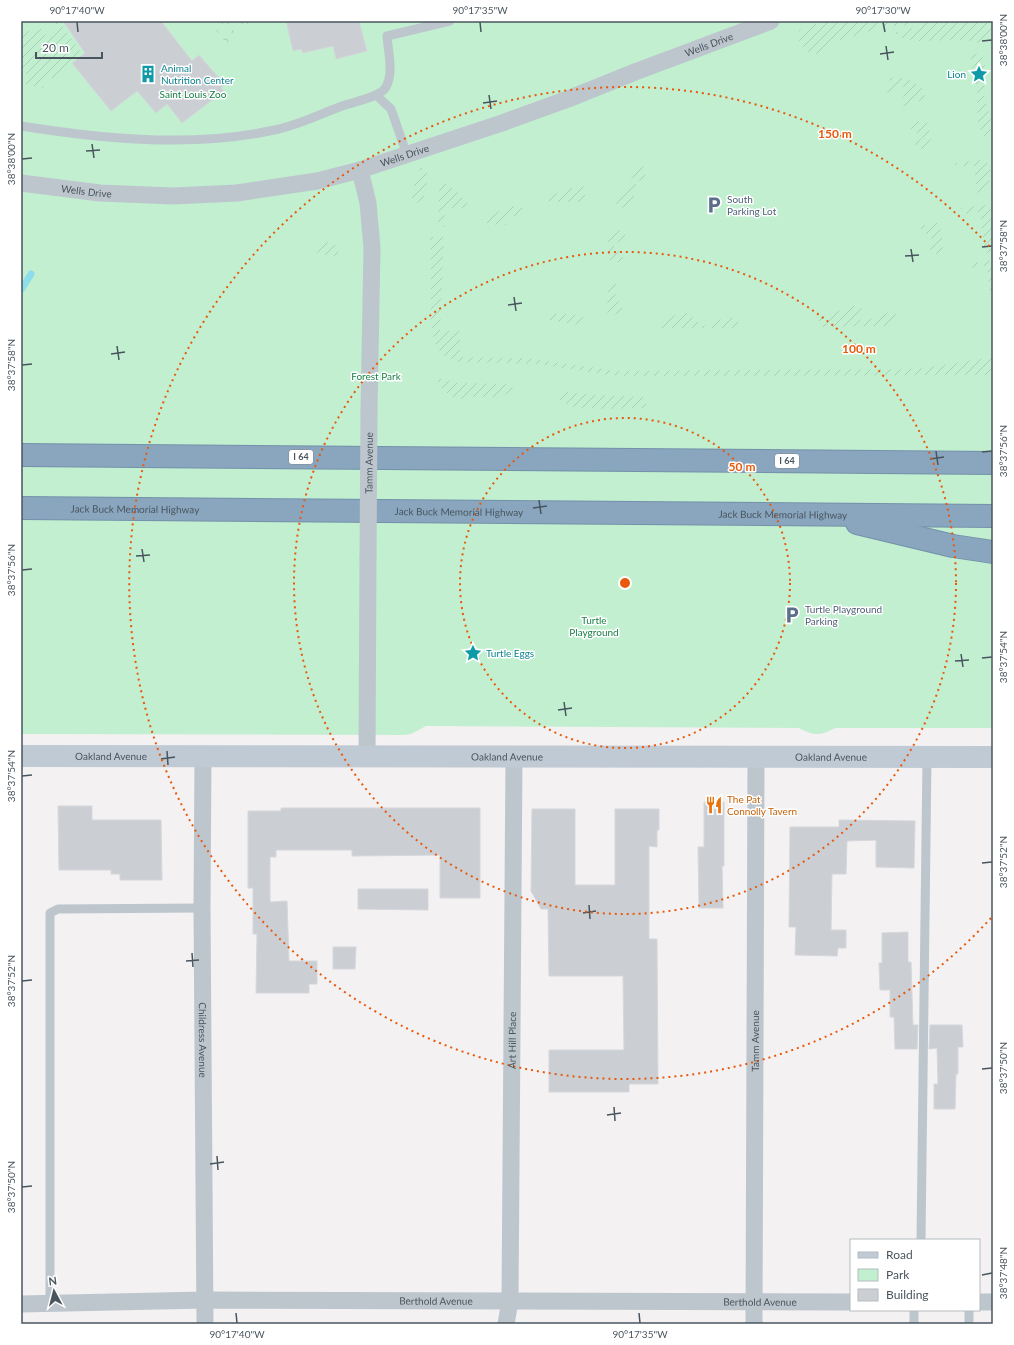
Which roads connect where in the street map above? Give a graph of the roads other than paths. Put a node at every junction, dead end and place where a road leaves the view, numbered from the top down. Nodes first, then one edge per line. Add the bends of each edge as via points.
1 (450, 21) edge
2 (771, 21) edge
3 (376, 95) junction
4 (21, 126) edge
5 (407, 155) junction
6 (360, 170) junction
7 (21, 183) edge
8 (21, 455) edge
9 (993, 463) edge
10 (21, 508) edge
11 (826, 515) junction
12 (993, 516) edge
13 (993, 552) edge
14 (21, 756) edge
15 (203, 756) junction
16 (367, 757) junction
17 (514, 757) junction
18 (756, 758) junction
19 (927, 758) junction
20 (993, 758) edge
21 (202, 908) junction
22 (921, 1239) edge
23 (205, 1300) junction
24 (510, 1301) junction
25 (754, 1302) junction
26 (850, 1302) edge
27 (980, 1302) edge
28 (993, 1302) edge
29 (21, 1304) edge
30 (50, 1304) junction
31 (914, 1311) edge
32 (969, 1311) edge
33 (205, 1324) edge
34 (506, 1324) edge
35 (754, 1324) edge
36 (914, 1324) edge
37 (969, 1324) edge

1 - 3 lane via 387,36 389,78 386,88
2 - 5 street, Wells Drive via 502,124
3 - 4 lane via 286,127 193,141 99,136
3 - 5 lane via 391,109
5 - 6 street, Wells Drive
6 - 7 street, Wells Drive via 260,191 202,195 135,196
6 - 16 street, Tamm Avenue, bridge via 368,203 371,242
8 - 9 highway, I 64
10 - 11 highway, Jack Buck Memorial Highway
11 - 12 highway, Jack Buck Memorial Highway
11 - 13 highway via 887,532
14 - 15 street, Oakland Avenue
15 - 16 street, Oakland Avenue
15 - 21 street, Childress Avenue
16 - 17 street, Oakland Avenue
17 - 18 street, Oakland Avenue
17 - 24 street, Art Hill Place
18 - 19 street, Oakland Avenue
18 - 25 street, Tamm Avenue
19 - 20 street, Oakland Avenue
19 - 22 lane
21 - 23 street, Childress Avenue
21 - 30 lane via 58,909 50,913
23 - 24 street, Berthold Avenue
23 - 30 street, Berthold Avenue
23 - 33 street, Childress Avenue
24 - 25 street, Berthold Avenue
24 - 34 street, Art Hill Place
25 - 26 street, Berthold Avenue
25 - 35 street, Tamm Avenue
27 - 28 street
29 - 30 street, Berthold Avenue
31 - 36 lane
32 - 37 lane

